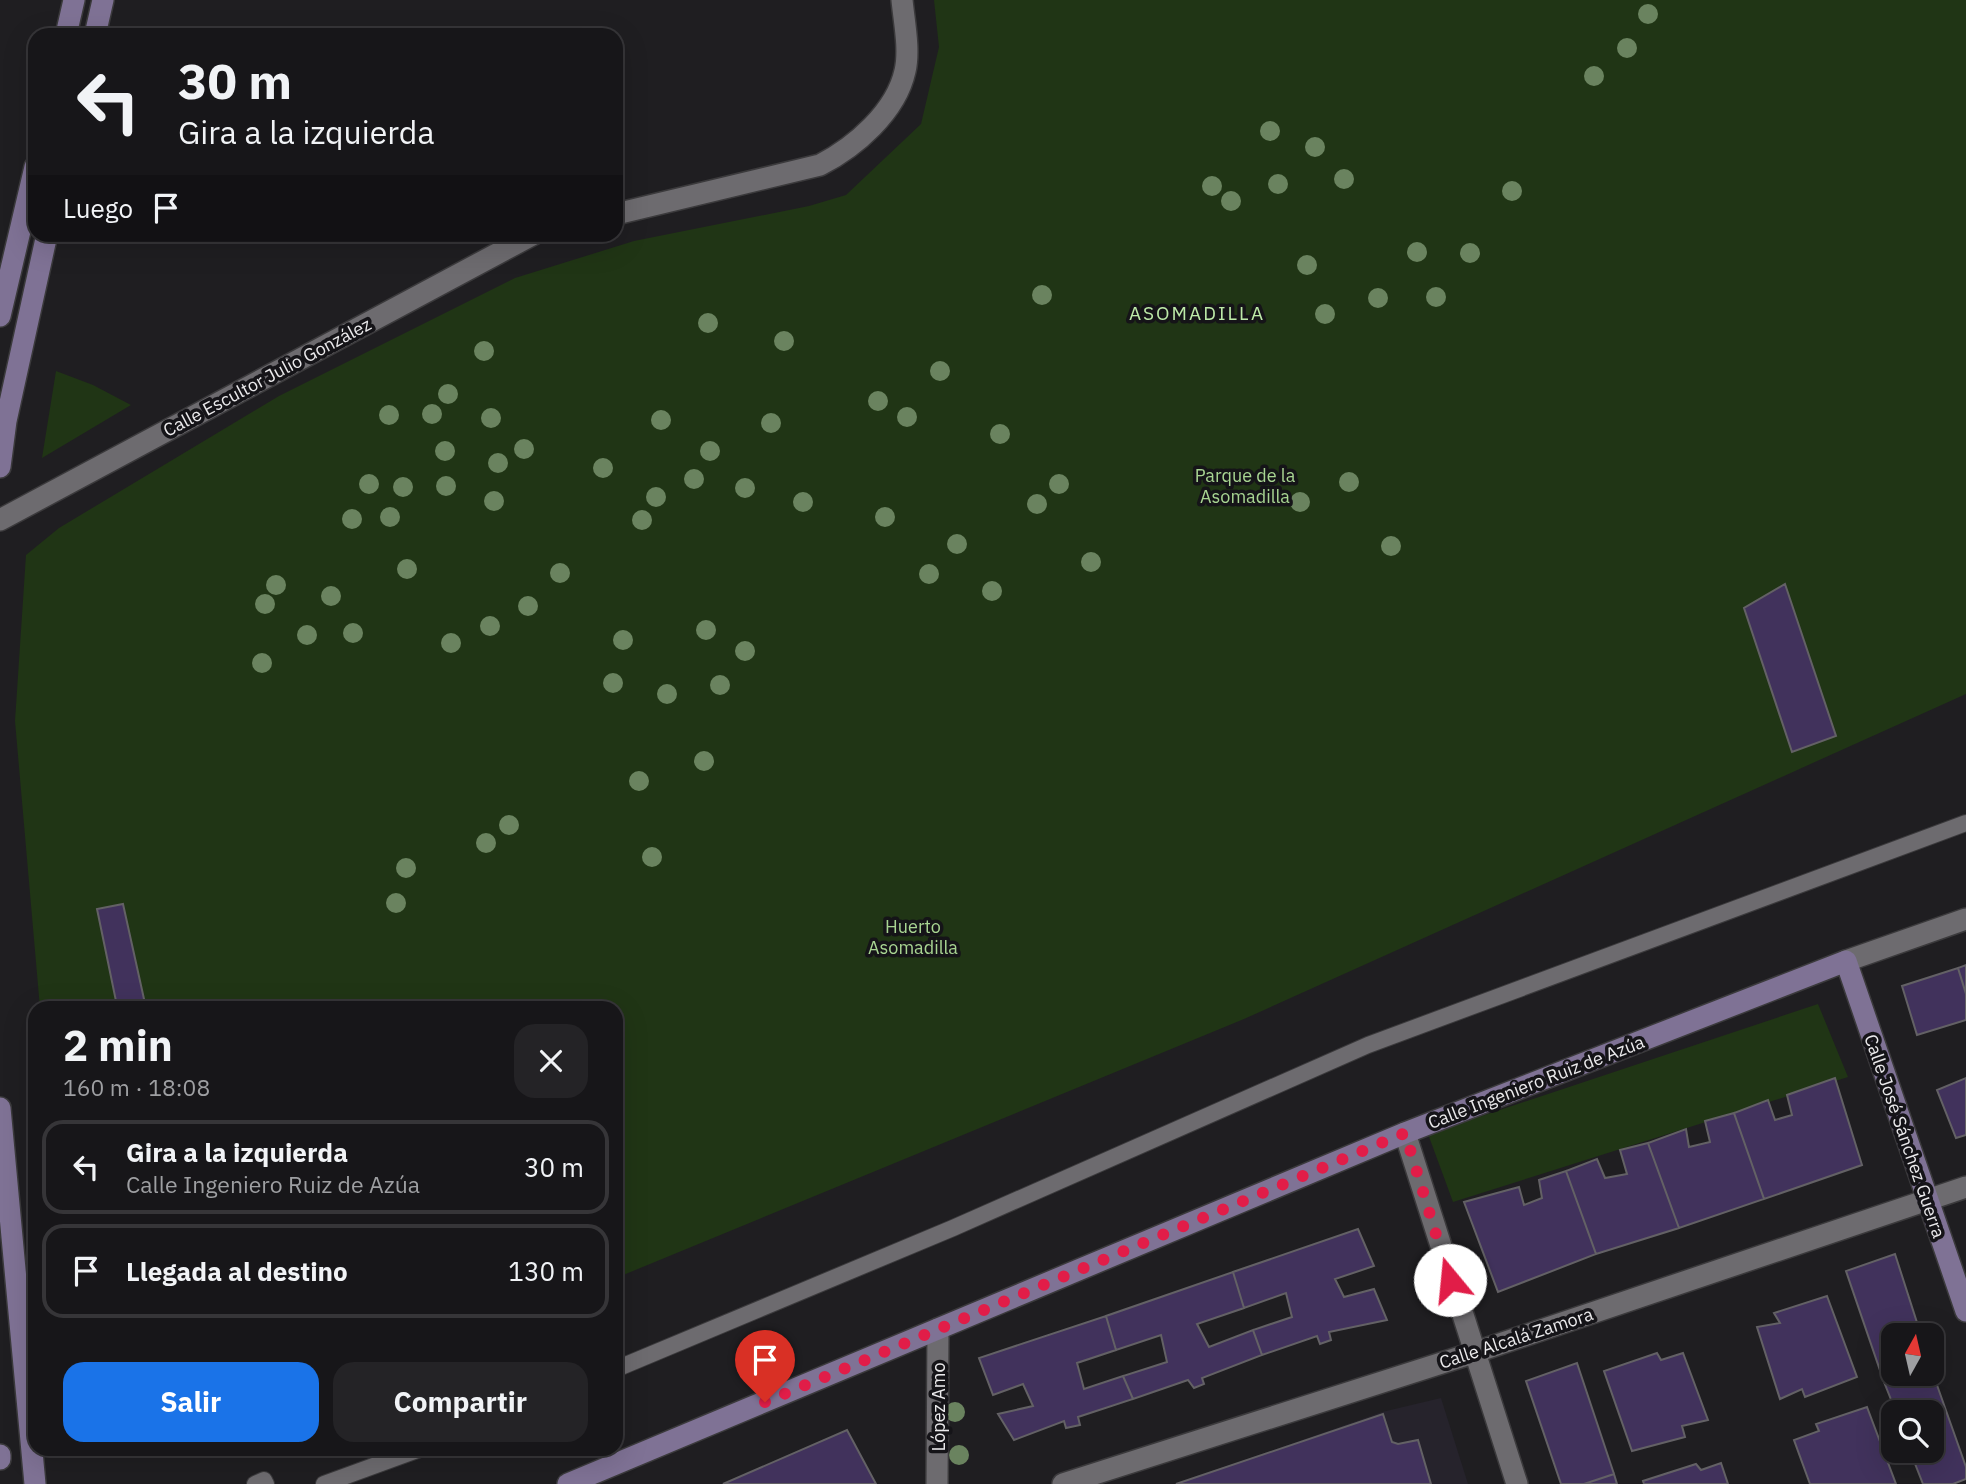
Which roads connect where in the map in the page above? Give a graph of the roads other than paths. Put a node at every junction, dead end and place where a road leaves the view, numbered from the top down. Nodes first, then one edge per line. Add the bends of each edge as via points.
1 (74, 0) edge
2 (103, 0) edge
3 (902, 0) edge
4 (68, 28) edge
5 (97, 28) edge
6 (28, 197) edge
7 (623, 212) edge
8 (45, 242) edge
9 (519, 242) edge
10 (0, 315) edge
11 (0, 467) edge
12 (0, 520) edge
13 (1966, 823) edge
14 (1966, 919) edge
15 (1846, 961) junction
16 (0, 1108) edge
17 (1405, 1133) junction
18 (1966, 1187) edge
19 (1926, 1200) junction
20 (1966, 1311) edge
21 (938, 1329) junction
22 (1472, 1353) junction
23 (623, 1366) edge
24 (28, 1409) edge
25 (32, 1456) edge
26 (401, 1456) edge
27 (35, 1484) edge
28 (255, 1484) edge
29 (266, 1484) edge
30 (324, 1484) edge
31 (568, 1484) edge
32 (937, 1484) edge
33 (1063, 1484) edge
34 (1517, 1484) edge

1 - 4 street
2 - 5 street
3 - 7 street via 905,71 886,112 848,151 830,160
6 - 10 street
8 - 11 street via 8,408
9 - 12 street, Calle Escultor Julio González
13 - 23 lane via 1368,1045 953,1228
14 - 15 street, Calle Ingeniero Ruiz de Azúa
15 - 17 street, Calle Ingeniero Ruiz de Azúa
15 - 19 street, Calle José Sánchez Guerra
16 - 24 street
17 - 21 street, Calle Ingeniero Ruiz de Azúa
17 - 22 street
18 - 19 street, Calle Alcalá Zamora
19 - 20 street, Calle José Sánchez Guerra
19 - 22 street, Calle Alcalá Zamora
21 - 31 street, Calle Ingeniero Ruiz de Azúa
21 - 32 street, López Amo
22 - 33 street, Calle Alcalá Zamora
22 - 34 street
25 - 27 street
26 - 30 lane
28 - 29 lane via 264,1480

